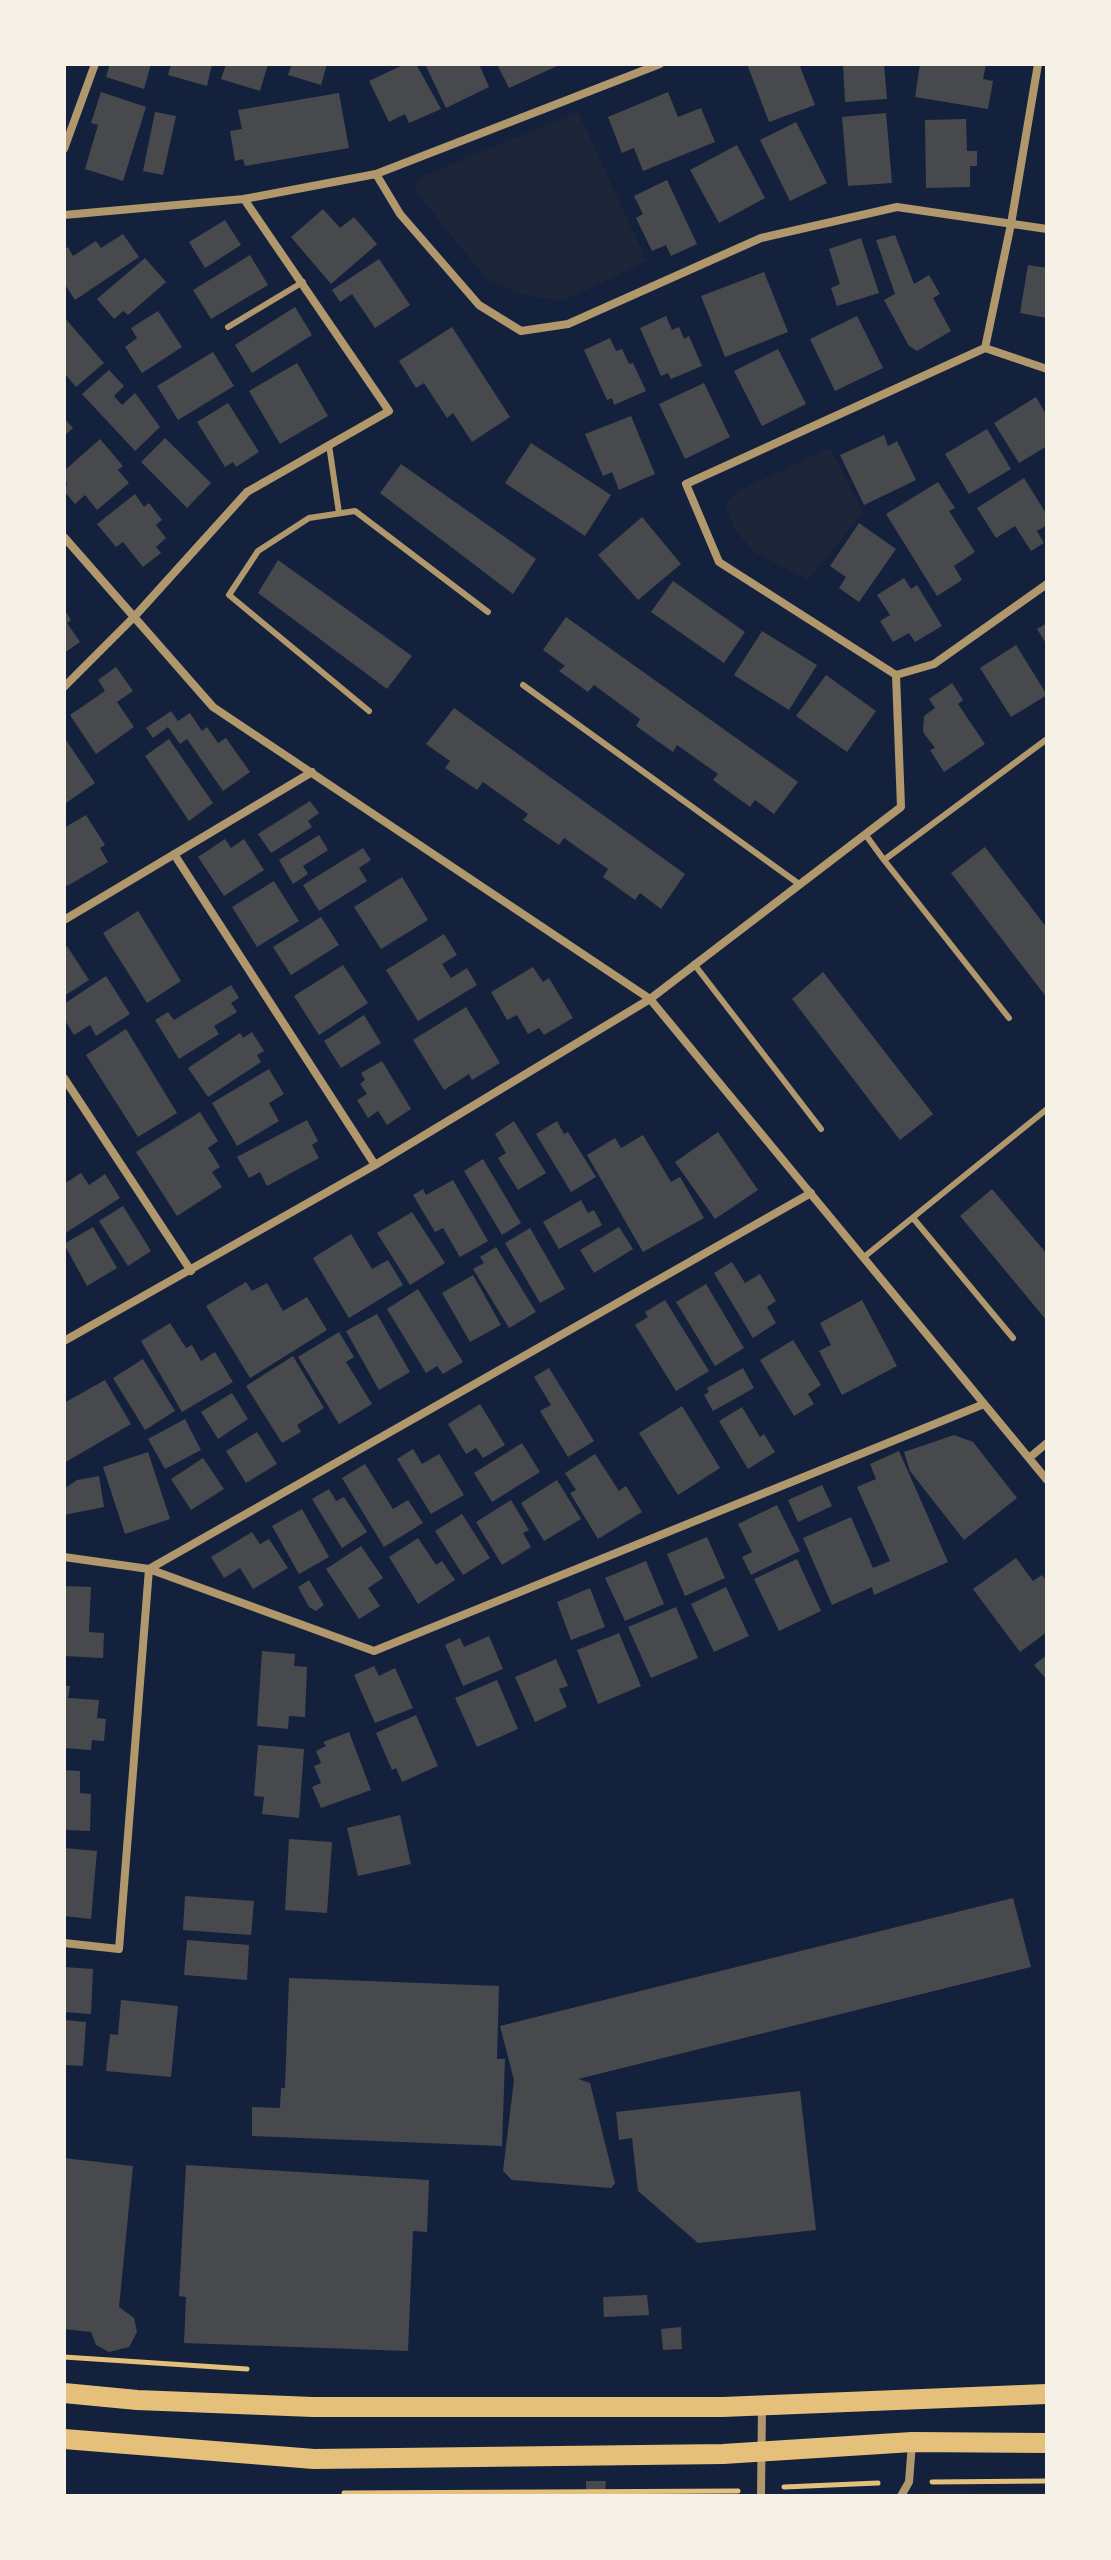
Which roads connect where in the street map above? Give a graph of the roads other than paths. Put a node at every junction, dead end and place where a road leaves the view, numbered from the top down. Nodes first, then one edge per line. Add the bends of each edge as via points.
1 (95, 64) edge
2 (660, 64) edge
3 (1038, 64) edge
4 (64, 149) edge
5 (376, 174) junction
6 (244, 199) junction
7 (64, 215) edge
8 (1011, 224) junction
9 (1047, 229) edge
10 (303, 282) junction
11 (228, 327) dead end
12 (985, 348) junction
13 (1047, 369) edge
14 (329, 445) junction
15 (339, 513) junction
16 (64, 537) edge
17 (1047, 584) edge
18 (488, 612) dead end
19 (135, 616) junction
20 (896, 675) junction
21 (523, 685) dead end
22 (64, 687) edge
23 (369, 711) dead end
24 (1047, 739) edge
25 (312, 772) junction
26 (865, 834) junction
27 (174, 854) junction
28 (884, 860) junction
29 (799, 884) junction
30 (64, 920) edge
31 (694, 964) junction
32 (650, 999) junction
33 (1009, 1018) dead end
34 (64, 1078) edge
35 (1047, 1109) edge
36 (821, 1129) dead end
37 (375, 1165) junction
38 (811, 1193) junction
39 (913, 1218) junction
40 (864, 1257) junction
41 (191, 1271) junction
42 (1013, 1338) dead end
43 (64, 1341) edge
44 (984, 1404) junction
45 (1047, 1443) edge
46 (1029, 1458) junction
47 (1047, 1480) edge
48 (64, 1557) edge
49 (149, 1569) junction
50 (64, 1943) edge
51 (64, 2393) edge
52 (1047, 2394) edge
53 (762, 2405) junction
54 (64, 2439) edge
55 (912, 2442) junction
56 (1047, 2443) edge
57 (764, 2452) junction
58 (761, 2496) edge
59 (901, 2496) edge

1 - 4 street
2 - 5 street
3 - 8 street
5 - 6 street
5 - 8 street via 400,214 479,305 521,331 568,324 761,238 897,207
6 - 7 street
6 - 10 street
8 - 9 street
8 - 12 street
10 - 11 lane
10 - 14 street via 389,411
12 - 13 street
12 - 20 street via 686,484 719,562
14 - 15 lane
14 - 19 street via 247,492
15 - 18 lane via 355,511
15 - 23 lane via 309,518 258,551 229,595
16 - 19 street
17 - 20 street via 934,664
19 - 22 street
19 - 25 street via 213,707
20 - 26 street via 901,807
21 - 29 lane
24 - 28 lane
25 - 27 street
25 - 32 street
26 - 28 lane
26 - 29 street
27 - 30 street
27 - 37 street
28 - 33 lane
29 - 31 street
31 - 32 street
31 - 36 lane
32 - 37 street
32 - 38 street
34 - 41 street
35 - 39 lane
37 - 41 street
38 - 40 street
38 - 49 street
39 - 40 lane
39 - 42 lane
40 - 44 street
41 - 43 street
44 - 46 street
44 - 49 street via 374,1651
45 - 46 street
46 - 47 street
48 - 49 street
49 - 50 street via 119,1949
51 - 53 main road via 313,2407
52 - 53 main road
53 - 57 street
54 - 57 main road via 314,2459
55 - 56 main road
55 - 57 main road
55 - 59 street via 909,2482
57 - 58 street

